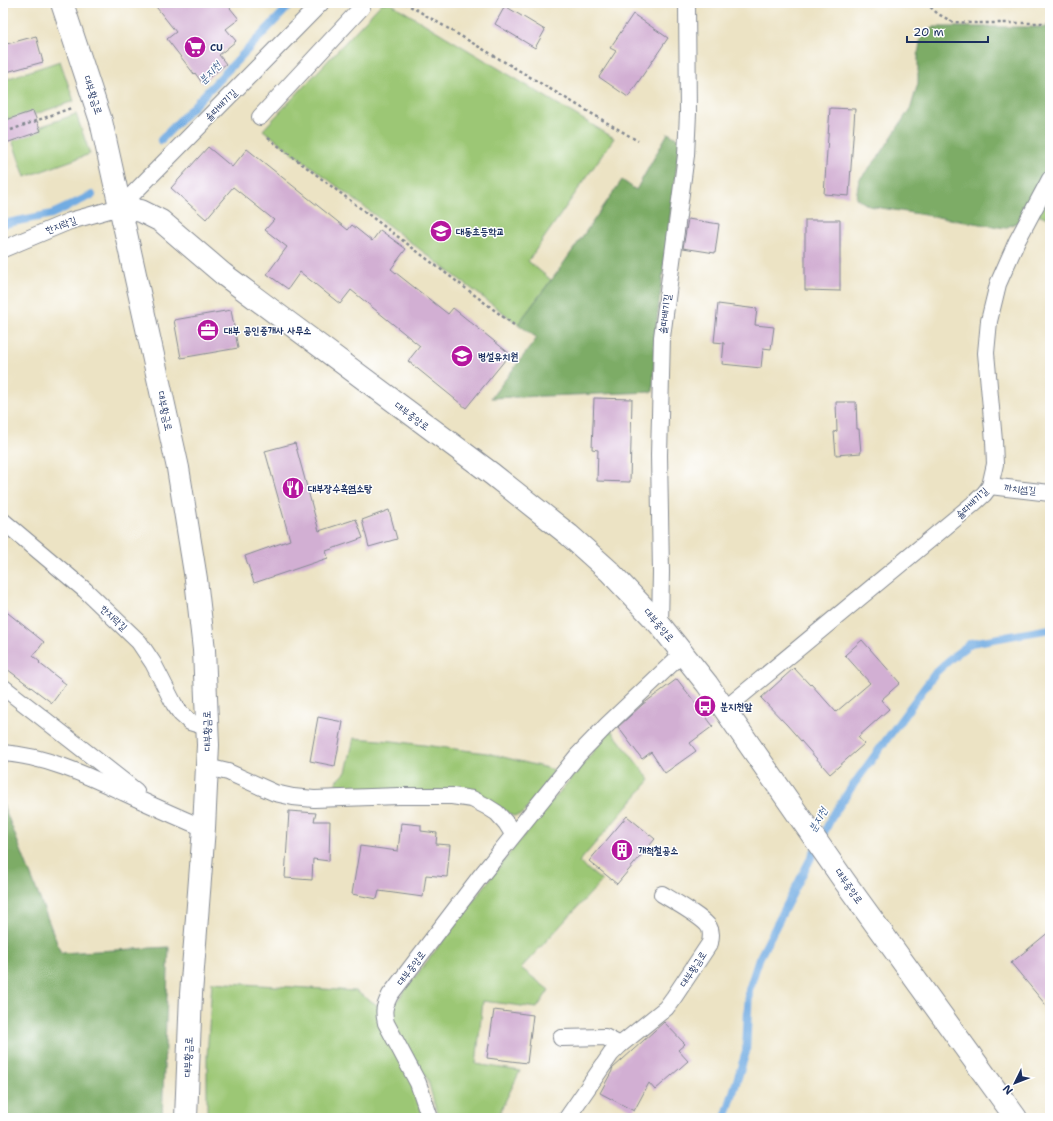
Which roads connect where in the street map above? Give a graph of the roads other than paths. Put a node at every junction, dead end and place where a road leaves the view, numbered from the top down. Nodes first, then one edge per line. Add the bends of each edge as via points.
1 (62, 3) edge
2 (321, 3) edge
3 (358, 3) edge
4 (686, 3) edge
5 (260, 117) road end
6 (1050, 179) edge
7 (120, 207) junction
8 (3, 249) edge
9 (990, 486) junction
10 (1050, 492) edge
11 (3, 520) edge
12 (660, 626) junction
13 (683, 653) junction
14 (3, 687) edge
15 (725, 709) junction
16 (207, 727) junction
17 (3, 754) edge
18 (207, 767) junction
19 (158, 808) junction
20 (204, 828) junction
21 (513, 834) junction
22 (662, 894) dead end
23 (561, 1038) dead end
24 (620, 1045) junction
25 (186, 1118) edge
26 (430, 1118) edge
27 (567, 1118) edge
28 (1016, 1118) edge

1 - 7 street, 대부황금로 via 101,121
2 - 7 lane, 솔따배기길
3 - 5 lane via 362,7
4 - 12 lane, 솔따배기길 via 686,155 662,337 659,455
6 - 9 lane, 솔따배기길 via 1017,241 998,284 989,322 986,353 995,464
7 - 8 lane, 한지락길 via 70,221
7 - 12 street, 대부중앙로 via 141,211 161,221 223,274 492,474 569,535 609,571
7 - 16 street, 대부황금로 via 181,482 204,650
9 - 10 lane, 까치섬길
9 - 15 lane, 솔따배기길 via 973,504
11 - 16 lane, 한지락길 via 85,590 139,642 181,714 190,722
12 - 13 street, 대부중앙로
13 - 15 street, 대부중앙로
13 - 21 lane, 대부중앙로 via 578,755
14 - 19 lane
15 - 28 street, 대부중앙로 via 807,828
16 - 18 street, 대부황금로
17 - 19 lane via 50,762 86,775
18 - 20 street, 대부황금로
18 - 21 lane via 228,772 275,793 293,797 314,799 452,796 472,799 497,813
19 - 20 lane
20 - 25 street, 대부황금로 via 191,994
21 - 26 lane, 대부중앙로 via 385,1006 386,1023 418,1083
22 - 24 lane, 대부황금로 via 703,920 712,934 710,942 666,1008
23 - 24 lane via 605,1038
24 - 27 lane, 대부황금로

